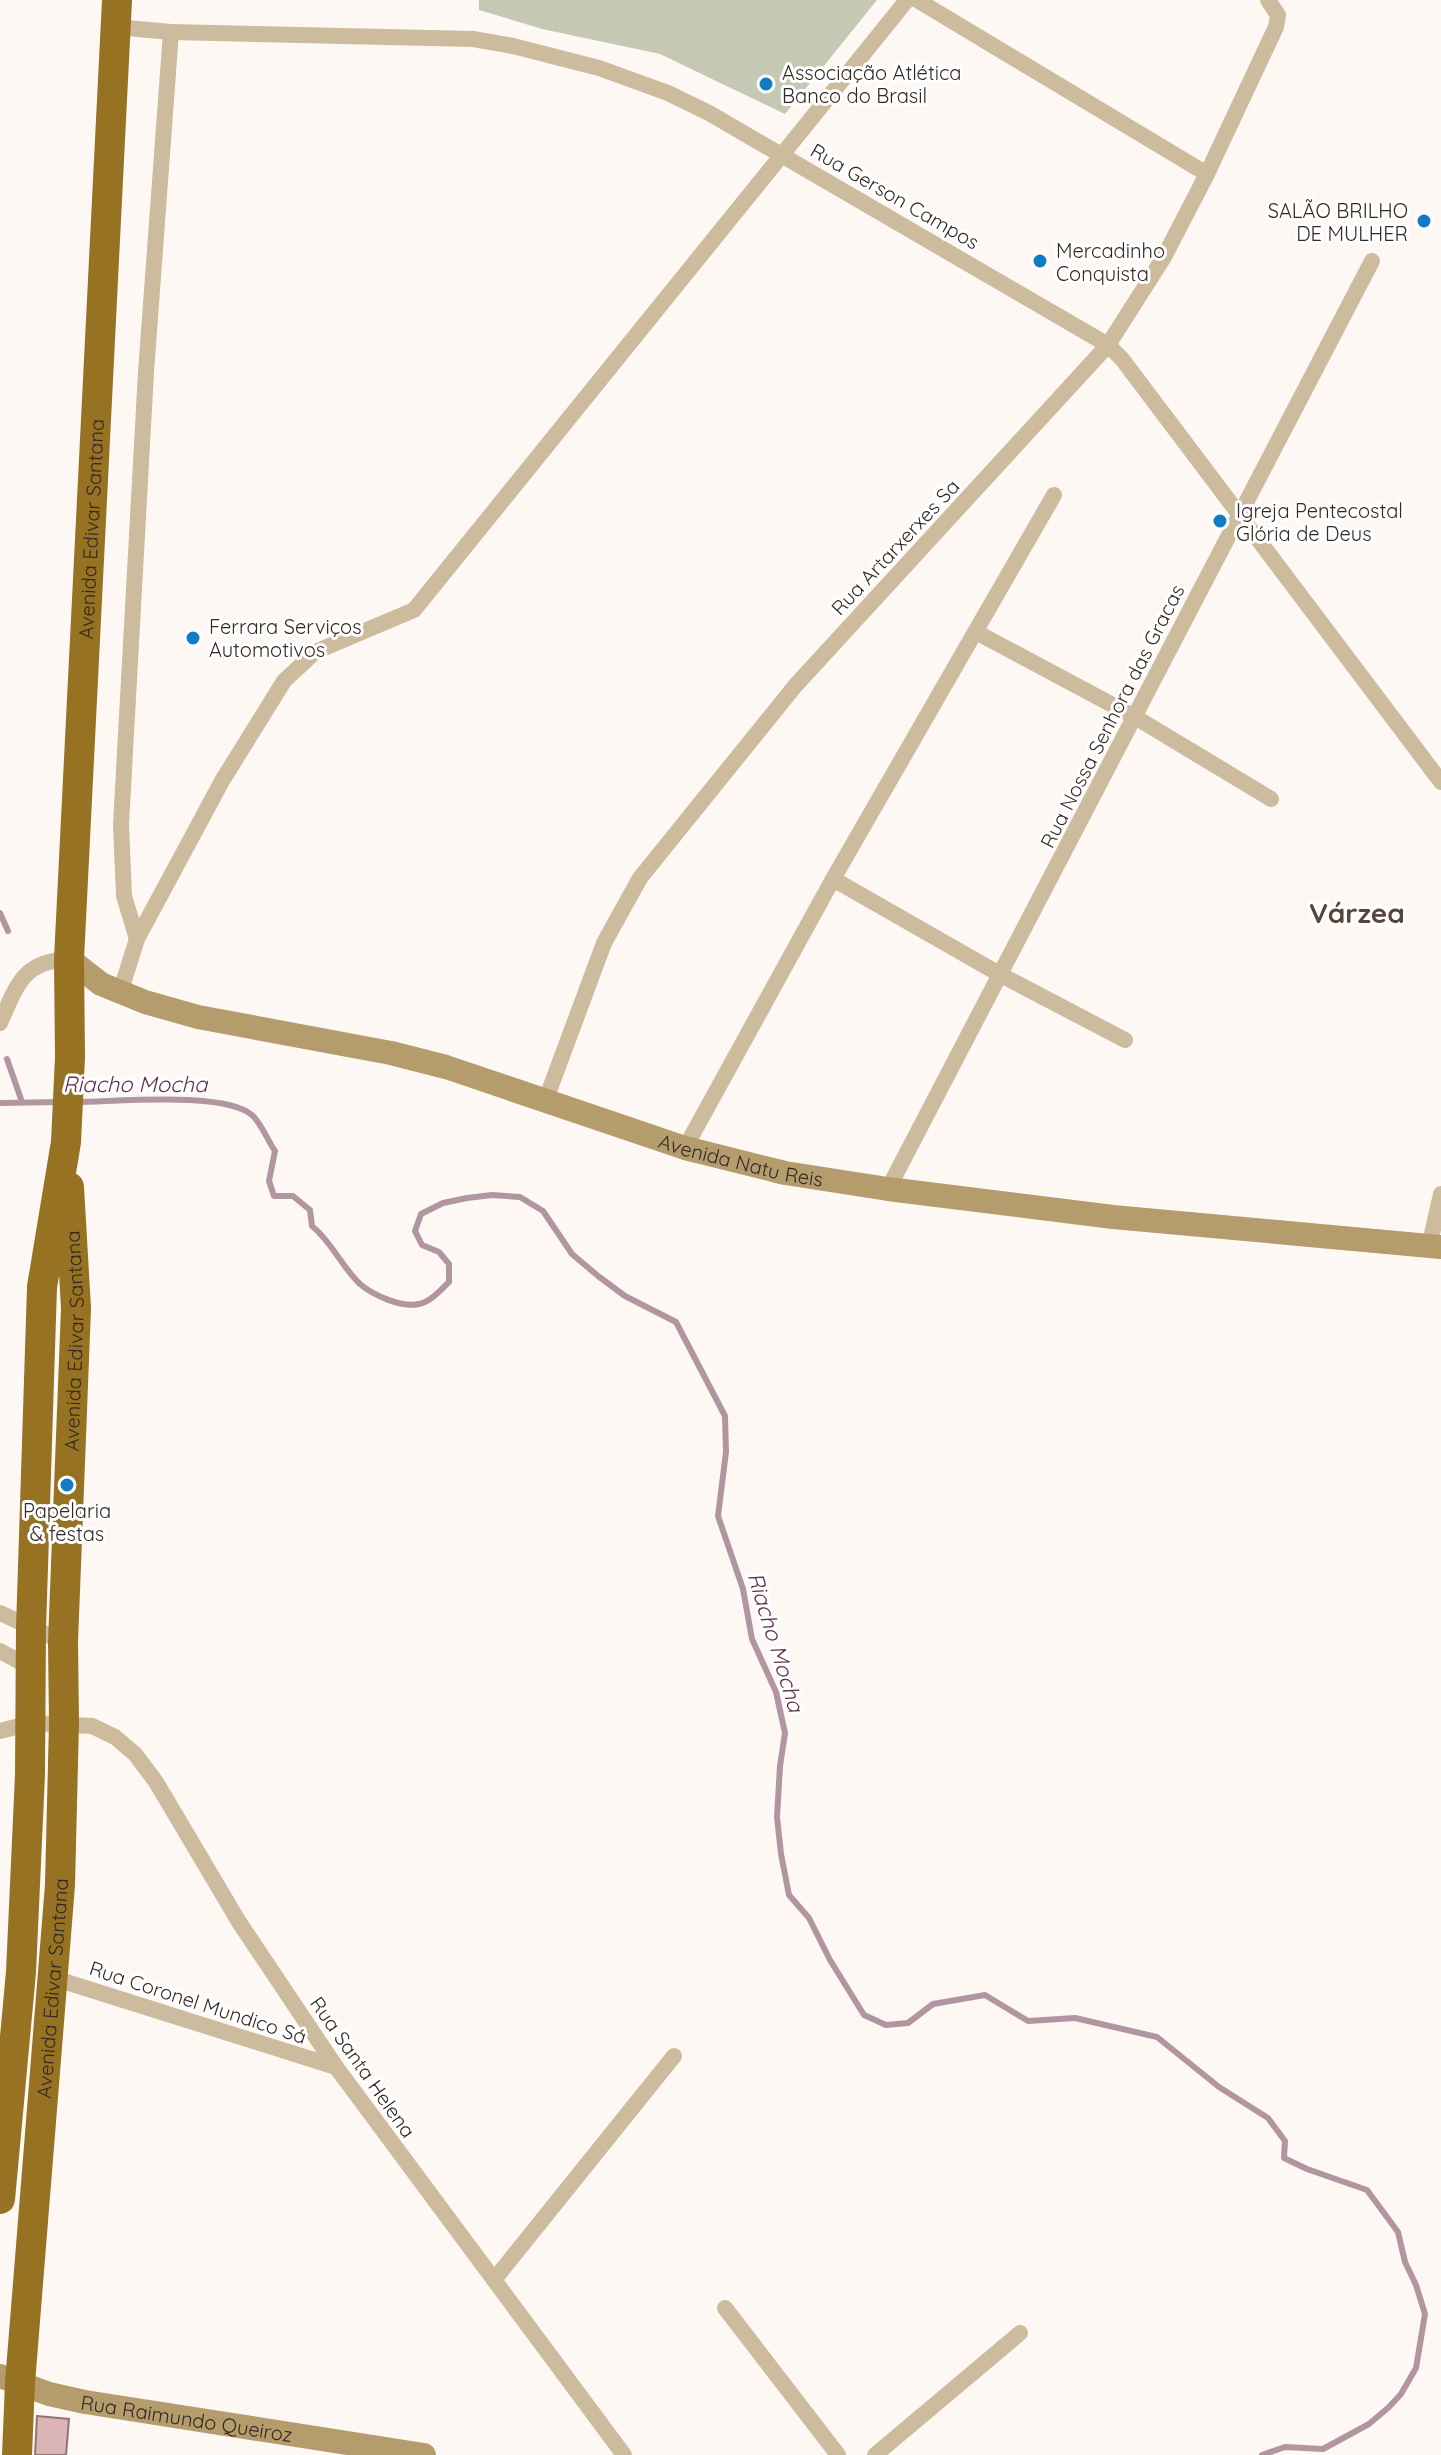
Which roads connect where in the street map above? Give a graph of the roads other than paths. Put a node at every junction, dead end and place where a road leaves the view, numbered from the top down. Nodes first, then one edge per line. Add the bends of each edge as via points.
1 (907, 0) edge
2 (917, 0) edge
3 (1268, 0) edge
4 (117, 14) edge
5 (171, 32) junction
6 (782, 155) junction
7 (1207, 174) junction
8 (1372, 261) dead end
9 (1108, 345) junction
10 (1054, 495) dead end
11 (1240, 512) junction
12 (976, 632) junction
13 (1135, 717) junction
14 (1441, 782) edge
15 (1271, 799) dead end
16 (833, 879) junction
17 (137, 939) junction
18 (69, 959) junction
19 (1001, 975) junction
20 (120, 993) junction
21 (0, 1023) edge
22 (1125, 1040) dead end
23 (545, 1102) junction
24 (66, 1136) junction
25 (685, 1148) junction
26 (888, 1189) junction
27 (1441, 1194) edge
28 (1435, 1247) edge
29 (0, 1613) edge
30 (31, 1629) junction
31 (63, 1642) junction
32 (0, 1651) edge
33 (31, 1668) junction
34 (31, 1723) junction
35 (64, 1723) junction
36 (0, 1731) edge
37 (11, 1970) edge
38 (53, 1977) junction
39 (674, 2056) dead end
40 (336, 2067) junction
41 (0, 2199) edge
42 (494, 2280) junction
43 (725, 2308) dead end
44 (1020, 2333) dead end
45 (10, 2380) edge
46 (418, 2454) edge
47 (17, 2455) edge
48 (624, 2455) edge
49 (838, 2455) edge
50 (875, 2455) edge

1 - 6 street
2 - 7 street
3 - 7 street, Rua Artarxerxes Sa via 1279,20
4 - 5 street, Rua Gerson Campos
4 - 18 highway, Avenida Edivar Santana
5 - 6 street, Rua Gerson Campos via 434,37 513,46 636,80 709,113
5 - 17 street via 121,825 124,896
6 - 9 street, Rua Gerson Campos
6 - 17 street via 414,610 315,652 284,681 222,781
7 - 9 street, Rua Artarxerxes Sa via 1164,257
8 - 11 street, Rua Nossa Senhora das Gracas
9 - 11 street, Rua Gerson Campos
9 - 23 street, Rua Artarxerxes Sa via 804,676 640,878 604,943
10 - 12 street
11 - 13 street, Rua Nossa Senhora das Gracas
11 - 14 street, Rua Gerson Campos
12 - 13 street
12 - 16 street
13 - 15 street
13 - 19 street, Rua Nossa Senhora das Gracas
16 - 19 street
16 - 25 street
17 - 20 street
18 - 20 street, Avenida Natu Reis
18 - 21 street via 46,960 32,968
18 - 24 highway, Avenida Edivar Santana
19 - 22 street
19 - 26 street, Rua Nossa Senhora das Gracas
20 - 23 street, Avenida Natu Reis via 198,1017 420,1060
23 - 25 street, Avenida Natu Reis
24 - 30 highway, Avenida Edivar Santana via 42,1287
24 - 31 highway, Avenida Edivar Santana via 76,1308
25 - 26 street, Avenida Natu Reis via 785,1173
26 - 28 street, Avenida Natu Reis via 1113,1217
27 - 28 street
29 - 30 street
30 - 31 street
30 - 33 highway, Avenida Edivar Santana
31 - 35 highway, Avenida Edivar Santana
32 - 33 street
33 - 34 highway, Avenida Edivar Santana
34 - 35 street, Rua Santa Helena
34 - 36 street, Rua Santa Helena
34 - 37 highway, Avenida Edivar Santana
35 - 38 highway, Avenida Edivar Santana
35 - 40 street, Rua Santa Helena via 92,1726 135,1754
37 - 38 street, Rua Coronel Mundico Sá
37 - 41 highway, Avenida Edivar Santana
38 - 40 street, Rua Coronel Mundico Sá
38 - 45 highway, Avenida Edivar Santana
39 - 42 street
40 - 42 street, Rua Santa Helena
42 - 48 street, Rua Santa Helena
43 - 49 street
44 - 50 street
45 - 46 street, Rua Raimundo Queiroz via 85,2402
45 - 47 highway, Avenida Edivar Santana

